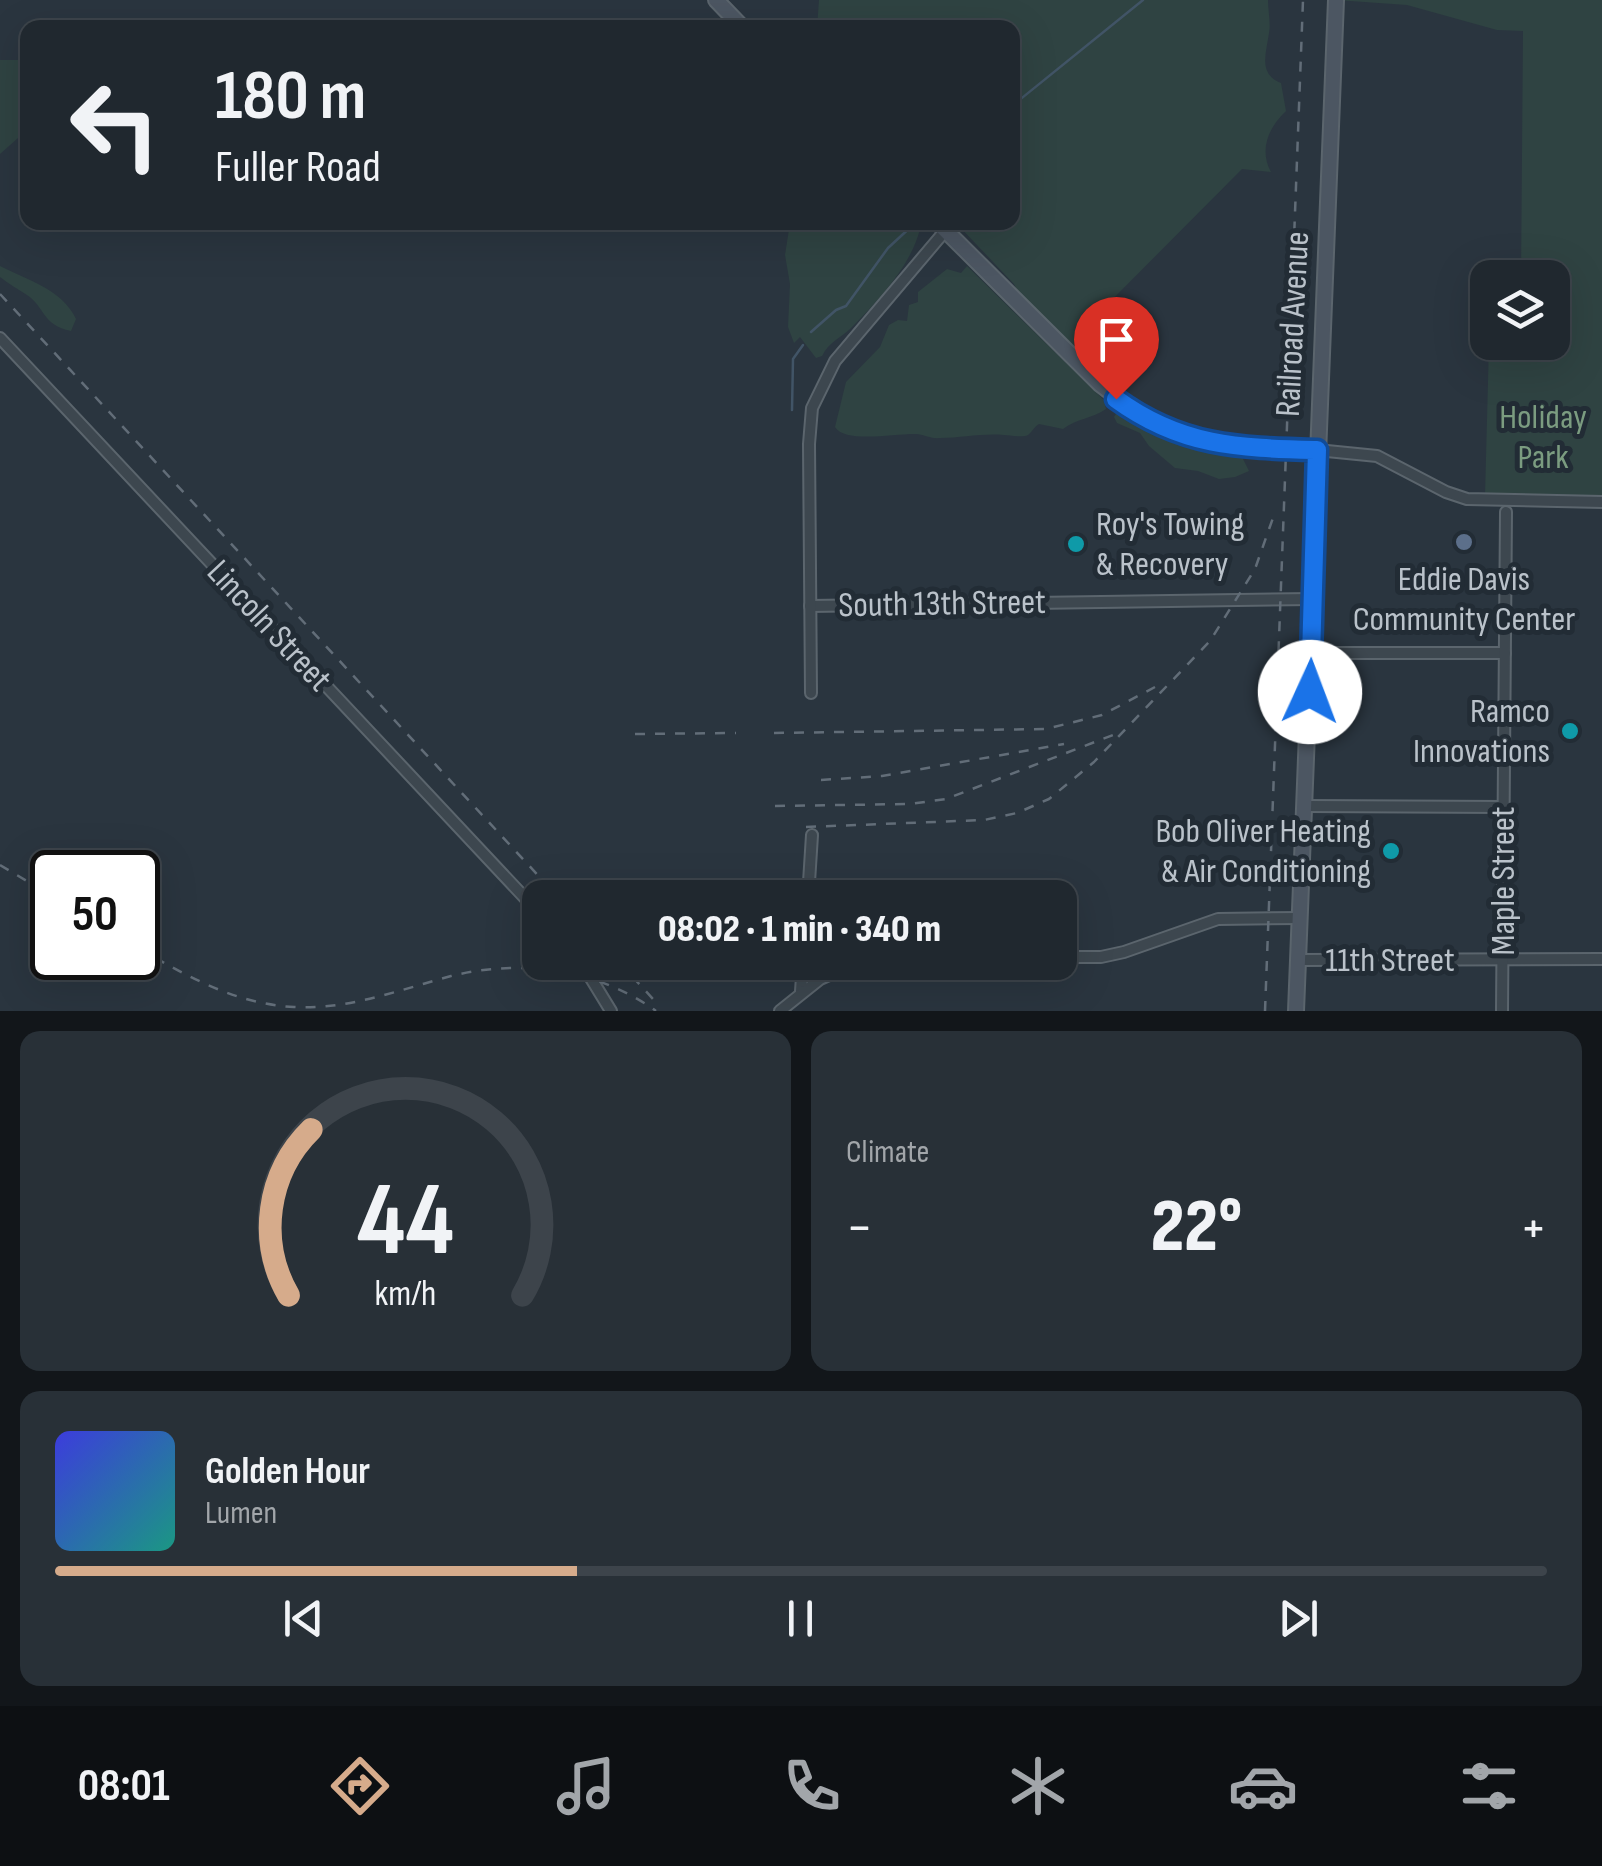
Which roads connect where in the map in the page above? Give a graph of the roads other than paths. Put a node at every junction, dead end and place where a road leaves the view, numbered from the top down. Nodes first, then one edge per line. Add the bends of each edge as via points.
1 (716, 0) edge
2 (1336, 0) edge
3 (735, 20) edge
4 (938, 230) edge
5 (945, 230) edge
6 (0, 338) edge
7 (1317, 450) junction
8 (1602, 502) edge
9 (1506, 512) dead end
10 (1314, 599) junction
11 (810, 606) junction
12 (1311, 653) junction
13 (1505, 654) junction
14 (811, 693) dead end
15 (1305, 806) junction
16 (1504, 806) junction
17 (812, 835) dead end
18 (809, 880) edge
19 (522, 895) edge
20 (1300, 918) junction
21 (1077, 957) edge
22 (1602, 959) edge
23 (1298, 960) junction
24 (1503, 960) junction
25 (592, 980) edge
26 (802, 980) edge
27 (819, 980) edge
28 (801, 991) junction
29 (611, 1011) edge
30 (780, 1011) edge
31 (1296, 1011) edge
32 (1502, 1011) edge

1 - 3 main road
2 - 7 main road, Railroad Avenue
4 - 11 street via 835,361 812,408
5 - 7 main road via 1100,384 1148,420 1204,442
6 - 19 street, Lincoln Street
7 - 8 street via 1377,456 1467,499
7 - 10 main road, Railroad Avenue
9 - 13 street, Maple Street
10 - 11 street, South 13th Street
10 - 12 main road, Railroad Avenue
11 - 14 street
12 - 13 street
12 - 15 main road, Railroad Avenue
13 - 16 street, Maple Street
15 - 16 street
15 - 20 main road, Railroad Avenue
16 - 24 street, Maple Street
17 - 18 street
20 - 21 street via 1218,919 1124,952
20 - 23 main road, Railroad Avenue
22 - 24 street, 11th Street
23 - 24 street, 11th Street
23 - 31 main road, Railroad Avenue
24 - 32 street, Maple Street
25 - 29 street
26 - 28 street
27 - 28 street
28 - 30 street

